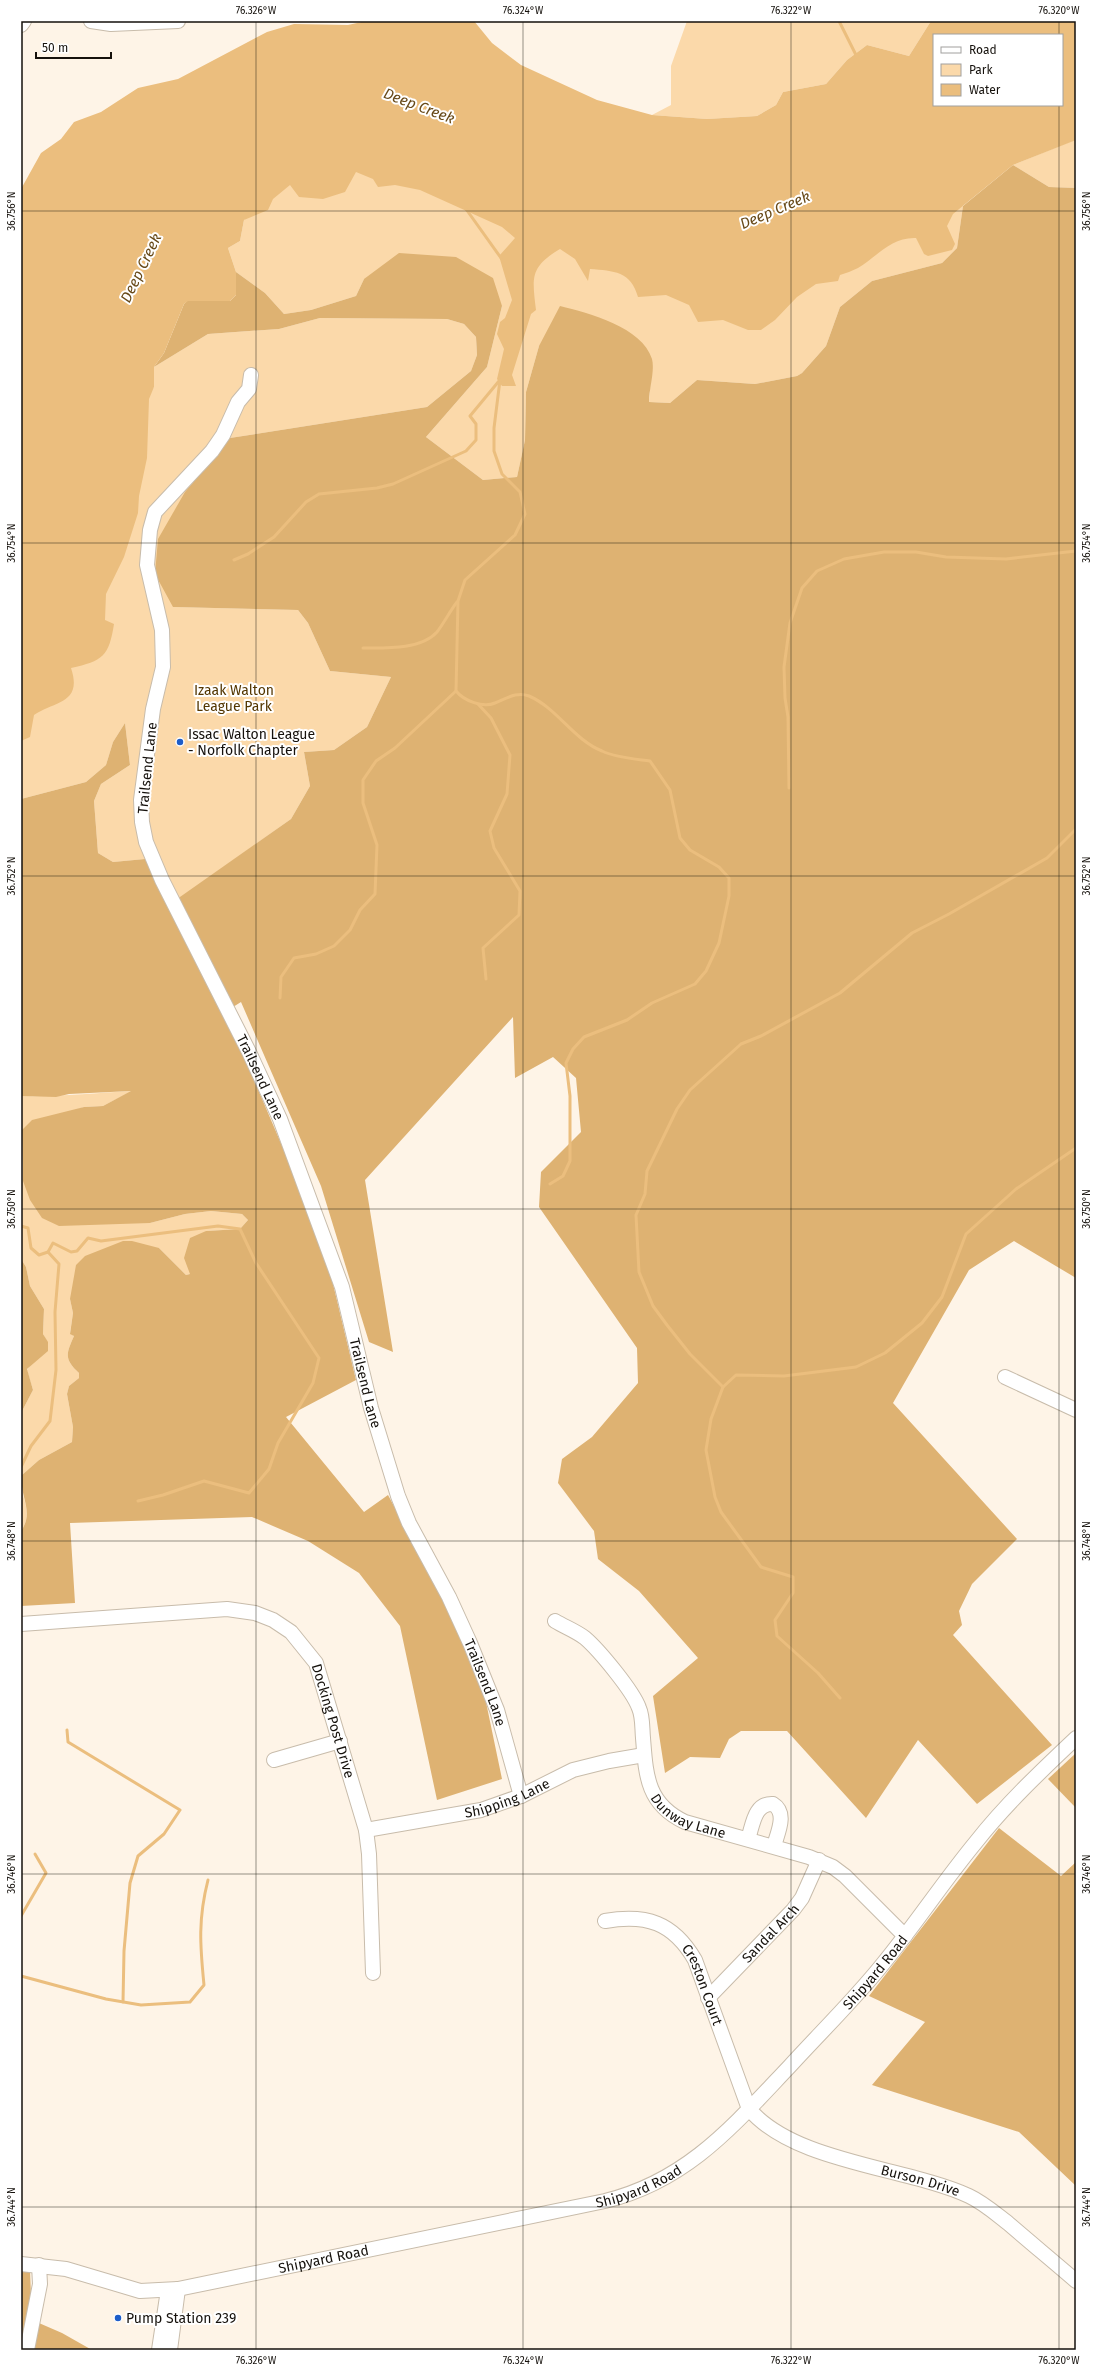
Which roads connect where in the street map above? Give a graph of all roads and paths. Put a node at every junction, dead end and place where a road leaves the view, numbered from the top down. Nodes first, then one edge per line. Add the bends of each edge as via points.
1 (24, 21) edge
2 (91, 21) edge
3 (178, 21) edge
4 (21, 25) edge
5 (251, 375) dead end
6 (1005, 1377) dead end
7 (1076, 1410) edge
8 (555, 1622) dead end
9 (21, 1624) edge
10 (1076, 1738) edge
11 (340, 1741) junction
12 (644, 1755) junction
13 (274, 1760) dead end
14 (521, 1796) junction
15 (366, 1830) junction
16 (748, 1839) junction
17 (774, 1846) junction
18 (819, 1860) junction
19 (605, 1921) dead end
20 (905, 1936) junction
21 (373, 1973) dead end
22 (708, 1998) junction
23 (749, 2109) junction
24 (21, 2264) edge
25 (40, 2265) junction
26 (1076, 2281) edge
27 (173, 2290) junction
28 (27, 2350) edge
29 (159, 2350) edge
30 (170, 2350) edge

1 - 4 street
2 - 3 street via 111,24
5 - 14 street, Trailsend Lane via 249,390 238,402 223,435 212,451 155,512 152,523 147,565 162,630 163,666 153,709 144,772 142,822 146,842 156,867 250,1052 280,1119 342,1286 367,1394 398,1496 470,1643 496,1710
6 - 7 street
8 - 12 street, Dunway Lane via 591,1644 636,1699 642,1721
9 - 11 street, Docking Post Drive via 227,1609 255,1613 273,1620 291,1632 308,1650 322,1678
10 - 20 street, Shipyard Road via 1028,1784 976,1841
11 - 13 street
11 - 15 street, Docking Post Drive
12 - 14 street, Shipping Lane via 572,1770
12 - 16 street, Dunway Lane via 652,1793 661,1806 673,1816 685,1822
14 - 15 street, Shipping Lane via 481,1810
15 - 21 street, Docking Post Drive
16 - 17 street, Dunway Lane
16 - 17 street via 758,1810 763,1805 773,1804 780,1811 781,1817
17 - 18 street, Dunway Lane
18 - 20 street, Dunway Lane via 845,1876
18 - 22 street, Sandal Arch via 802,1898 793,1910
19 - 22 street, Creston Court via 636,1918 663,1926 675,1934 687,1946 695,1960
20 - 23 street, Shipyard Road via 858,1993
22 - 23 street, Creston Court
23 - 26 street, Burson Drive via 771,2130 795,2141 836,2156 954,2190 977,2200
23 - 27 street, Shipyard Road via 722,2138 693,2161 662,2180 624,2196
24 - 25 street, Shipyard Road
25 - 27 street, Shipyard Road via 66,2269 140,2291
25 - 28 street via 40,2284
27 - 29 street
27 - 30 street

